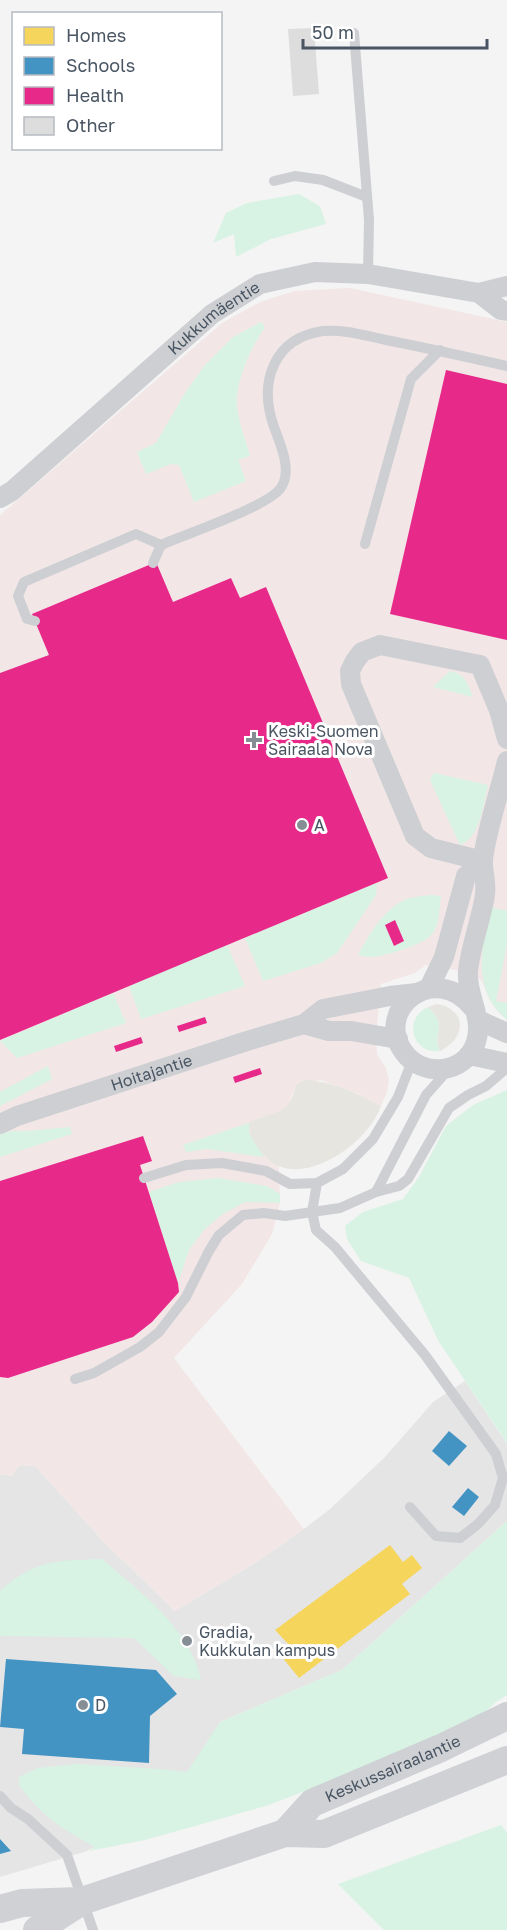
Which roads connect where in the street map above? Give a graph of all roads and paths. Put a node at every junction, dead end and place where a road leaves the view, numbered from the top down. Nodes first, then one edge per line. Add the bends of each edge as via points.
1 (354, 33) dead end
2 (274, 181) dead end
3 (367, 197) junction
4 (368, 274) junction
5 (507, 286) edge
6 (479, 293) junction
7 (507, 311) edge
8 (440, 351) junction
9 (507, 366) edge
10 (0, 498) edge
11 (161, 544) junction
12 (364, 544) dead end
13 (153, 563) dead end
14 (35, 621) dead end
15 (507, 740) edge
16 (507, 761) edge
17 (483, 861) junction
18 (423, 991) junction
19 (476, 1014) junction
20 (304, 1024) junction
21 (507, 1033) edge
22 (398, 1039) junction
23 (469, 1055) junction
24 (412, 1061) junction
25 (507, 1063) edge
26 (450, 1068) junction
27 (507, 1068) edge
28 (0, 1124) edge
29 (144, 1178) dead end
30 (317, 1182) junction
31 (376, 1192) junction
32 (312, 1212) junction
33 (75, 1379) dead end
34 (410, 1507) dead end
35 (507, 1716) edge
36 (507, 1760) edge
37 (0, 1796) edge
38 (285, 1833) junction
39 (82, 1901) junction
40 (0, 1909) edge
41 (37, 1930) edge
42 (93, 1930) edge

1 - 3 lane
2 - 3 lane via 295,176 323,180
3 - 4 lane
4 - 6 street, Kukkumäentie
4 - 10 street, Kukkumäentie via 315,272 260,284 250,290 212,314
5 - 6 street, Kukkumäentie
6 - 7 street, Kukkumäentie
8 - 9 lane
8 - 11 lane via 341,331 307,334 294,342 277,360 268,381 268,408 286,466 281,489 264,502
8 - 12 lane via 411,379
11 - 13 lane
11 - 14 lane via 136,534 24,582 18,596 27,619
15 - 17 street via 480,665 380,645 362,652 350,671 351,684 415,836 431,848
16 - 17 street
17 - 18 street via 466,876 444,957
17 - 19 street via 485,896 468,972
18 - 19 street via 442,987 454,990
18 - 20 street, Hoitajantie via 323,1009
18 - 22 street via 406,1001 399,1012
19 - 21 street
19 - 23 street via 479,1033
20 - 22 street via 328,1031
20 - 28 street, Hoitajantie
22 - 24 street
23 - 25 street
23 - 26 street
24 - 26 street via 424,1068
24 - 30 lane via 398,1097 374,1139 343,1169
26 - 31 lane via 426,1095
27 - 31 lane via 449,1108 408,1179 399,1186
29 - 30 lane via 186,1165 222,1164 266,1172 291,1184
30 - 32 lane
31 - 32 lane via 340,1208
32 - 33 lane via 243,1215 219,1235 186,1297 159,1332 94,1373
32 - 34 lane via 316,1230 335,1247 425,1355 496,1454 503,1478 495,1505 460,1538 436,1536
35 - 38 main road, Keskussairaalantie via 312,1803
36 - 38 main road, Keskussairaalantie via 324,1834
37 - 39 lane via 67,1855
38 - 39 main road, Keskussairaalantie
39 - 40 main road, Keskussairaalantie via 22,1903
39 - 41 main road, Keskussairaalantie
39 - 42 lane

